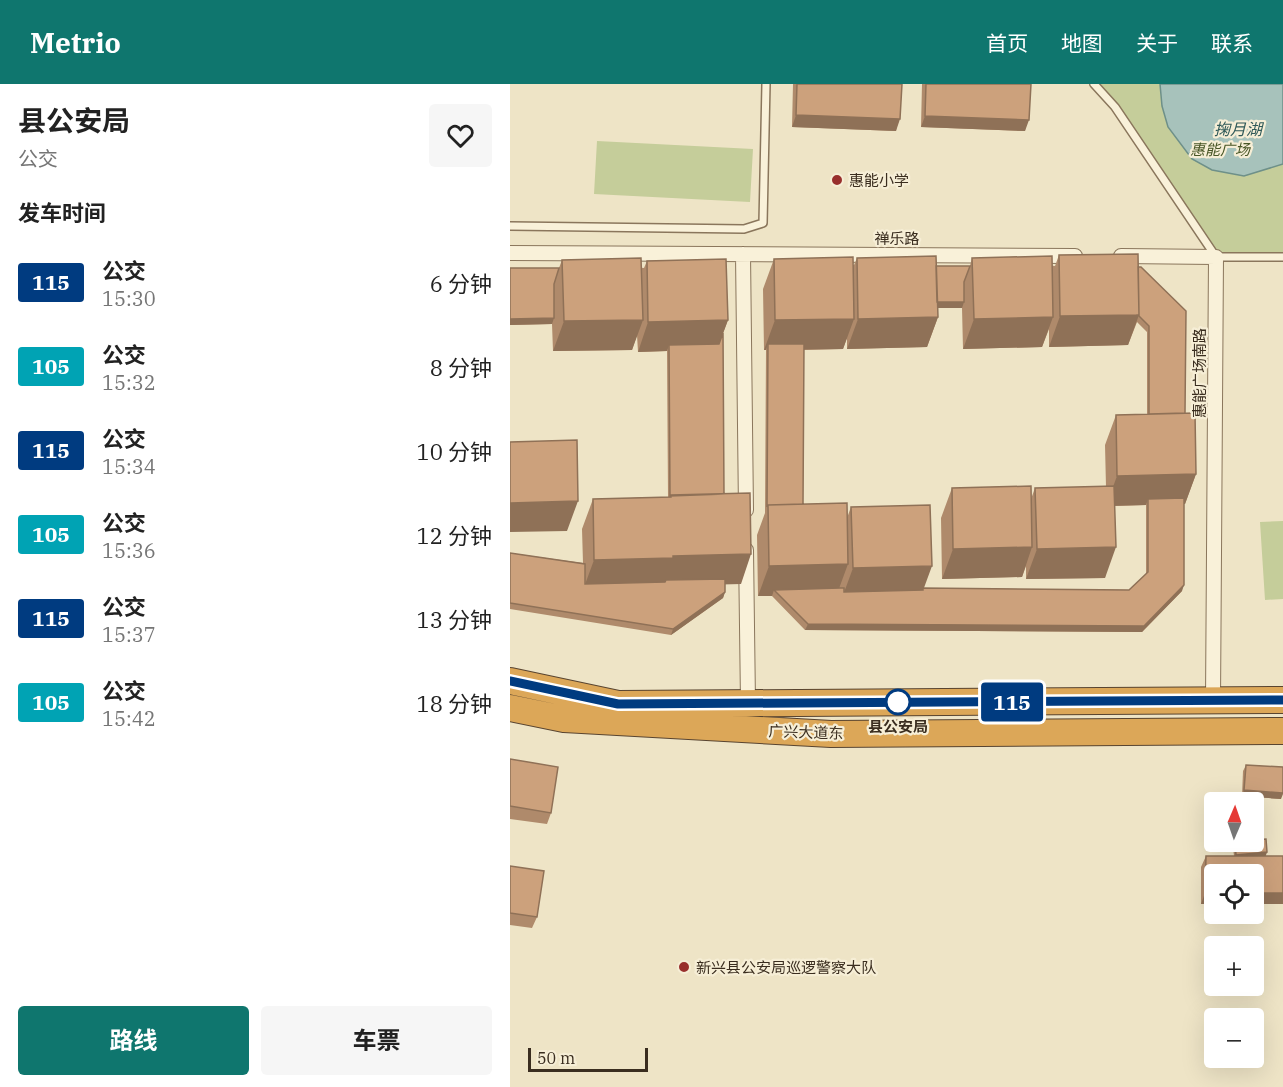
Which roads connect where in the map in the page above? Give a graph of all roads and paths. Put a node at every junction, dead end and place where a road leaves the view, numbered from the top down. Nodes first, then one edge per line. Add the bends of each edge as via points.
1 (766, 84) edge
2 (1094, 84) edge
3 (510, 226) edge
4 (510, 253) edge
5 (743, 254) junction
6 (1086, 256) edge
7 (1110, 256) edge
8 (1216, 257) junction
9 (1283, 258) edge
10 (510, 681) edge
11 (1213, 700) junction
12 (1283, 700) edge
13 (748, 703) junction
14 (510, 708) edge
15 (1283, 731) edge

1 - 3 lane via 763,223 744,229
2 - 8 lane via 1115,107
4 - 5 street, 禅乐路
5 - 6 street, 禅乐路
5 - 13 street
7 - 8 street
8 - 9 lane
8 - 11 street, 惠能广场南路
10 - 13 highway, 广兴大道东 via 618,704
11 - 12 highway, 广兴大道东
11 - 13 highway, 广兴大道东
14 - 15 highway, 广兴大道东 via 603,722 831,734

